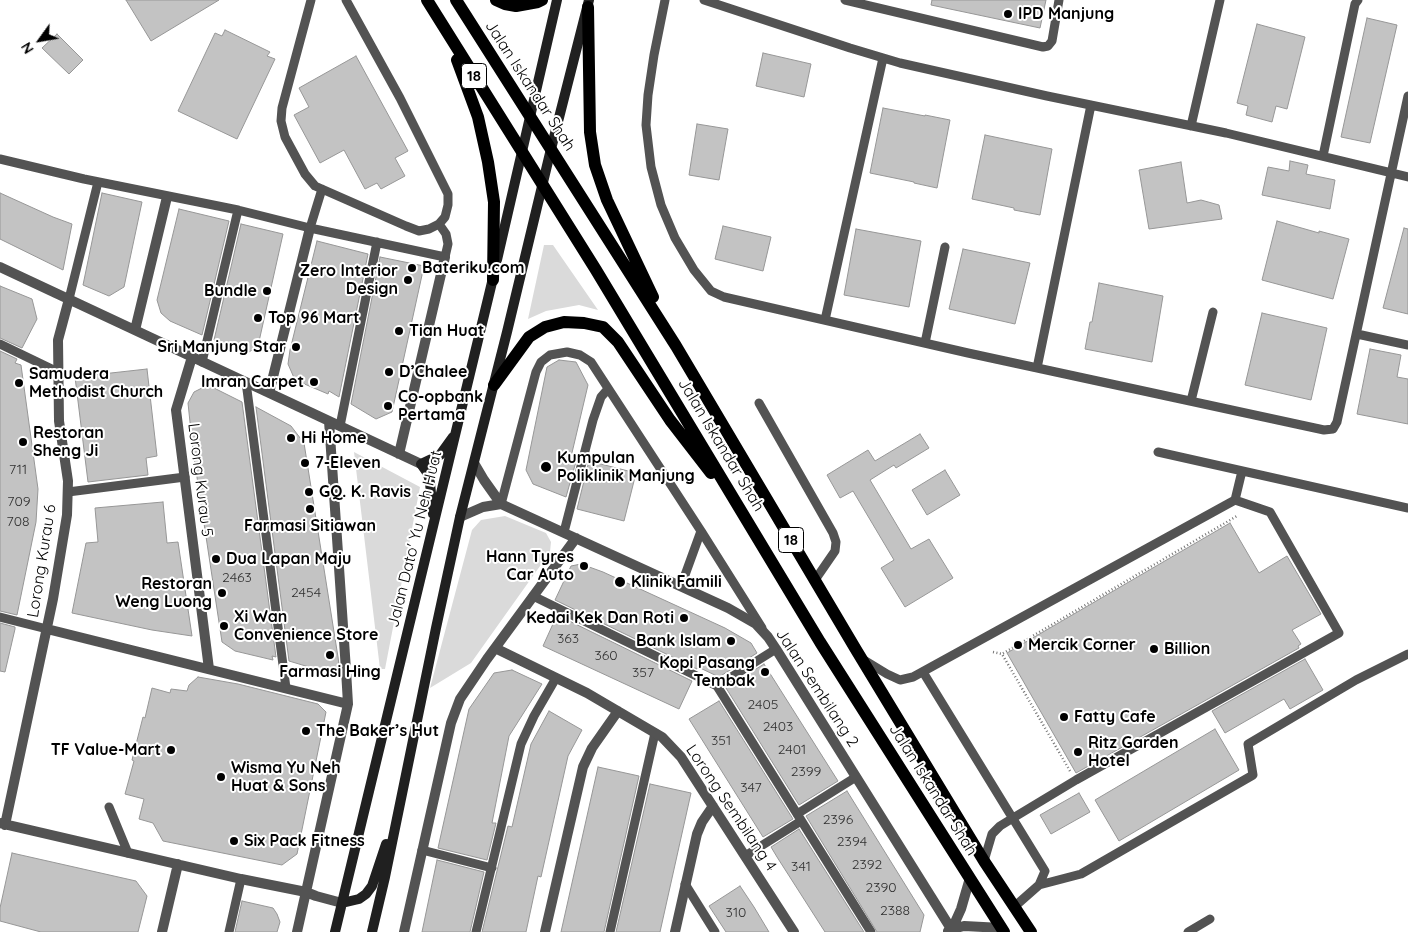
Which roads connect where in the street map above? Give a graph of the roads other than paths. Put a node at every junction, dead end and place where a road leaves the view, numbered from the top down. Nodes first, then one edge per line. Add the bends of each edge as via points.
1 (311, 0) edge
2 (346, 0) edge
3 (427, 0) edge
4 (456, 0) edge
5 (496, 0) edge
6 (542, 0) edge
7 (557, 0) edge
8 (665, 0) edge
9 (704, 0) edge
10 (846, 0) edge
11 (1059, 0) edge
12 (1220, 0) edge
13 (1358, 0) edge
14 (588, 3) edge
15 (444, 27) junction
16 (882, 58) junction
17 (1408, 96) edge
18 (1091, 105) junction
19 (530, 118) junction
20 (1191, 126) junction
21 (551, 149) junction
22 (522, 152) junction
23 (1323, 156) junction
24 (0, 159) edge
25 (1392, 172) junction
26 (1408, 176) edge
27 (98, 182) junction
28 (542, 185) junction
29 (322, 189) junction
30 (167, 196) junction
31 (238, 210) junction
32 (439, 224) junction
33 (310, 228) junction
34 (377, 242) junction
35 (946, 247) dead end
36 (445, 257) junction
37 (0, 267) edge
38 (492, 280) junction
39 (69, 299) junction
40 (1213, 312) dead end
41 (825, 320) junction
42 (135, 330) junction
43 (1357, 334) junction
44 (925, 343) junction
45 (0, 344) edge
46 (676, 346) junction
47 (1408, 346) edge
48 (192, 357) junction
49 (202, 362) junction
50 (1037, 368) junction
51 (58, 372) junction
52 (246, 382) junction
53 (494, 385) junction
54 (608, 389) junction
55 (269, 393) junction
56 (1190, 401) junction
57 (759, 403) dead end
58 (329, 421) junction
59 (340, 426) junction
60 (456, 432) junction
61 (1158, 452) dead end
62 (399, 454) junction
63 (474, 463) junction
64 (421, 464) junction
65 (1242, 471) junction
66 (185, 477) junction
67 (68, 492) junction
68 (1235, 500) junction
69 (501, 504) junction
70 (1408, 508) edge
71 (460, 517) junction
72 (746, 518) junction
73 (434, 525) junction
74 (700, 531) junction
75 (564, 532) junction
76 (576, 538) junction
77 (815, 580) junction
78 (680, 586) junction
79 (533, 596) junction
80 (0, 617) edge
81 (46, 629) junction
82 (768, 637) junction
83 (495, 648) junction
84 (776, 649) junction
85 (1408, 654) edge
86 (861, 658) junction
87 (209, 669) junction
88 (923, 672) junction
89 (556, 678) junction
90 (717, 686) junction
91 (286, 688) junction
92 (348, 704) junction
93 (618, 711) junction
94 (656, 733) junction
95 (856, 777) junction
96 (713, 806) junction
97 (109, 807) dead end
98 (399, 807) junction
99 (799, 817) junction
100 (1012, 818) junction
101 (2, 824) edge
102 (422, 850) junction
103 (128, 853) junction
104 (745, 856) junction
105 (984, 861) junction
106 (178, 864) junction
107 (492, 868) junction
108 (970, 878) junction
109 (241, 879) junction
110 (685, 884) junction
111 (1039, 885) junction
112 (306, 892) junction
113 (342, 903) junction
114 (1014, 907) junction
115 (1210, 919) dead end
116 (1003, 930) edge
117 (951, 931) edge
118 (162, 932) edge
119 (229, 932) edge
120 (297, 932) edge
121 (335, 932) edge
122 (372, 932) edge
123 (404, 932) edge
124 (476, 932) edge
125 (545, 932) edge
126 (610, 932) edge
127 (675, 932) edge
128 (715, 932) edge
129 (794, 932) edge
130 (871, 932) edge
131 (1031, 932) edge
132 (1188, 932) edge

1 - 29 lane via 281,121 285,137 305,174
2 - 32 lane via 448,194 445,217
3 - 15 main road, Jalan Iskandar Shah / 18
4 - 19 main road, Jalan Iskandar Shah / 18
5 - 6 main road via 516,6
7 - 19 main road, Jalan Dato' Yu Neh Huat
8 - 41 lane via 654,55 646,125 656,186 675,238 711,291 724,297
9 - 16 lane
10 - 11 lane via 1042,47 1052,41
12 - 20 lane
13 - 23 lane
14 - 21 main road
14 - 46 main road via 590,132 595,165 607,200
15 - 22 main road, Jalan Iskandar Shah / 18
15 - 38 main road via 478,117 488,162 494,202
16 - 18 lane
16 - 41 lane
17 - 25 lane
18 - 20 lane
18 - 50 lane
19 - 21 main road, Jalan Iskandar Shah / 18
19 - 22 main road, Jalan Dato' Yu Neh Huat
20 - 23 lane
21 - 28 main road
21 - 46 main road, Jalan Iskandar Shah / 18
22 - 28 main road, Jalan Iskandar Shah / 18
22 - 38 main road, Jalan Dato' Yu Neh Huat
23 - 25 lane
24 - 27 lane
25 - 26 lane
25 - 43 lane
27 - 30 lane
27 - 39 lane
28 - 53 main road
28 - 72 main road, Jalan Iskandar Shah / 18
29 - 32 lane via 419,231
29 - 33 lane
30 - 31 lane
30 - 42 street
31 - 33 lane
31 - 49 lane
32 - 36 lane via 448,244
33 - 34 lane
33 - 55 street
34 - 36 lane
34 - 59 lane
35 - 44 lane
36 - 62 street
37 - 39 street
38 - 60 main road, Jalan Dato' Yu Neh Huat
39 - 42 street
39 - 51 street, Lorong Kurau 6 via 58,340
40 - 56 lane
41 - 44 lane
42 - 48 street
43 - 47 lane
43 - 56 lane via 1338,422 1333,429 1324,430
44 - 50 lane
45 - 51 lane
46 - 77 main road, Jalan Iskandar Shah / 18
48 - 49 street
48 - 66 street, Lorong Kurau 5 via 176,410
49 - 52 street
50 - 56 lane
51 - 67 street, Lorong Kurau 6
52 - 55 street
52 - 91 lane
53 - 63 main road
53 - 72 main road via 529,337 545,327 564,322 603,327 618,342 670,420
54 - 69 lane via 592,362 580,354 567,352 541,362
54 - 74 lane
54 - 75 lane via 601,397 593,420
55 - 58 street
57 - 77 lane via 836,542 835,551
58 - 59 street
58 - 92 street
59 - 62 street
60 - 64 main road via 440,455
60 - 73 main road, Jalan Dato' Yu Neh Huat
61 - 65 lane
62 - 64 street
63 - 69 street
63 - 71 main road
64 - 73 main road via 430,483
65 - 68 lane
65 - 70 lane
66 - 67 lane
66 - 87 street, Lorong Kurau 5
67 - 81 street, Lorong Kurau 6 via 67,515
68 - 88 lane
68 - 100 lane via 1270,512 1339,633
69 - 71 street via 483,506
69 - 75 street, Jalan Sembilang 2
71 - 98 main road
72 - 108 main road, Jalan Iskandar Shah / 18 via 820,642
73 - 113 main road, Jalan Dato' Yu Neh Huat
74 - 78 lane
74 - 82 lane
75 - 76 street, Jalan Sembilang 2
76 - 78 street, Jalan Sembilang 2
76 - 79 street
77 - 86 main road, Jalan Iskandar Shah / 18
78 - 82 street, Jalan Sembilang 2 via 748,618
79 - 83 street
79 - 90 lane
80 - 81 lane
81 - 87 street
81 - 101 street, Lorong Kurau 6
82 - 84 street, Jalan Sembilang 2
83 - 89 street, Lorong Sembilang 4
83 - 102 street via 460,699 451,724
84 - 90 lane
84 - 95 street, Jalan Sembilang 2
85 - 111 lane via 1356,680 1248,744 1253,775 1081,874
86 - 88 lane via 900,680
86 - 105 main road, Jalan Iskandar Shah / 18
87 - 91 street
88 - 100 lane
89 - 93 street, Lorong Sembilang 4
89 - 107 lane via 521,744
90 - 99 lane
91 - 92 street
92 - 112 street
93 - 94 street, Lorong Sembilang 4
93 - 125 street via 583,767
94 - 96 street, Lorong Sembilang 4 via 681,757
94 - 126 lane
95 - 99 lane
95 - 117 street, Jalan Sembilang 2
96 - 104 street, Lorong Sembilang 4
96 - 110 street via 696,834
97 - 103 lane
98 - 113 main road via 372,886 359,899
98 - 122 main road
99 - 104 lane
99 - 130 lane
100 - 105 lane via 992,834
100 - 111 lane via 1045,872
101 - 103 street
102 - 107 lane
102 - 123 street
103 - 106 street
104 - 129 street, Lorong Sembilang 4
105 - 114 main road, Jalan Iskandar Shah / 18
106 - 109 street
106 - 118 street
107 - 124 lane
108 - 116 main road, Jalan Iskandar Shah / 18
108 - 117 street
109 - 112 street
109 - 119 lane
110 - 127 street
110 - 128 lane
111 - 114 lane
112 - 113 street
112 - 120 street
113 - 121 main road, Jalan Dato' Yu Neh Huat
114 - 131 main road, Jalan Iskandar Shah / 18
115 - 132 lane
116 - 117 street via 970,926

